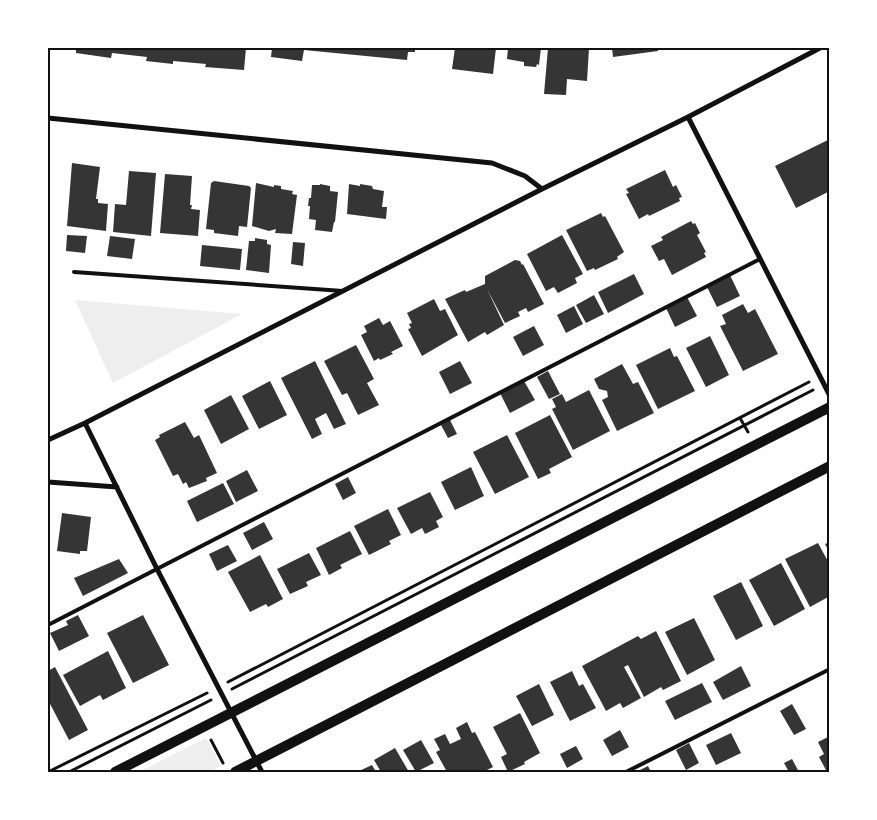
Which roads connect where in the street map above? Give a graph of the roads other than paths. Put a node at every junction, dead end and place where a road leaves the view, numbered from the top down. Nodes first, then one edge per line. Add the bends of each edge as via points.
1 (820, 48) edge
2 (688, 117) junction
3 (48, 118) edge
4 (542, 189) junction
5 (760, 259) junction
6 (74, 272) dead end
7 (343, 290) junction
8 (830, 396) edge
9 (830, 407) edge
10 (86, 423) junction
11 (48, 440) edge
12 (830, 466) edge
13 (48, 482) edge
14 (117, 487) junction
15 (157, 569) junction
16 (48, 625) edge
17 (830, 669) edge
18 (231, 712) junction
19 (256, 761) junction
20 (116, 772) edge
21 (235, 772) edge
22 (262, 772) edge
23 (626, 772) edge

1 - 2 street
2 - 4 street
2 - 5 street
3 - 4 street via 492,163 525,176
4 - 7 street
5 - 8 street
5 - 15 lane
6 - 7 lane
7 - 10 street
9 - 18 main road
10 - 11 street
10 - 14 street
12 - 19 main road
13 - 14 street
14 - 15 street
15 - 16 lane
15 - 18 street
17 - 23 lane
18 - 19 street
18 - 20 main road
19 - 21 main road
19 - 22 street

